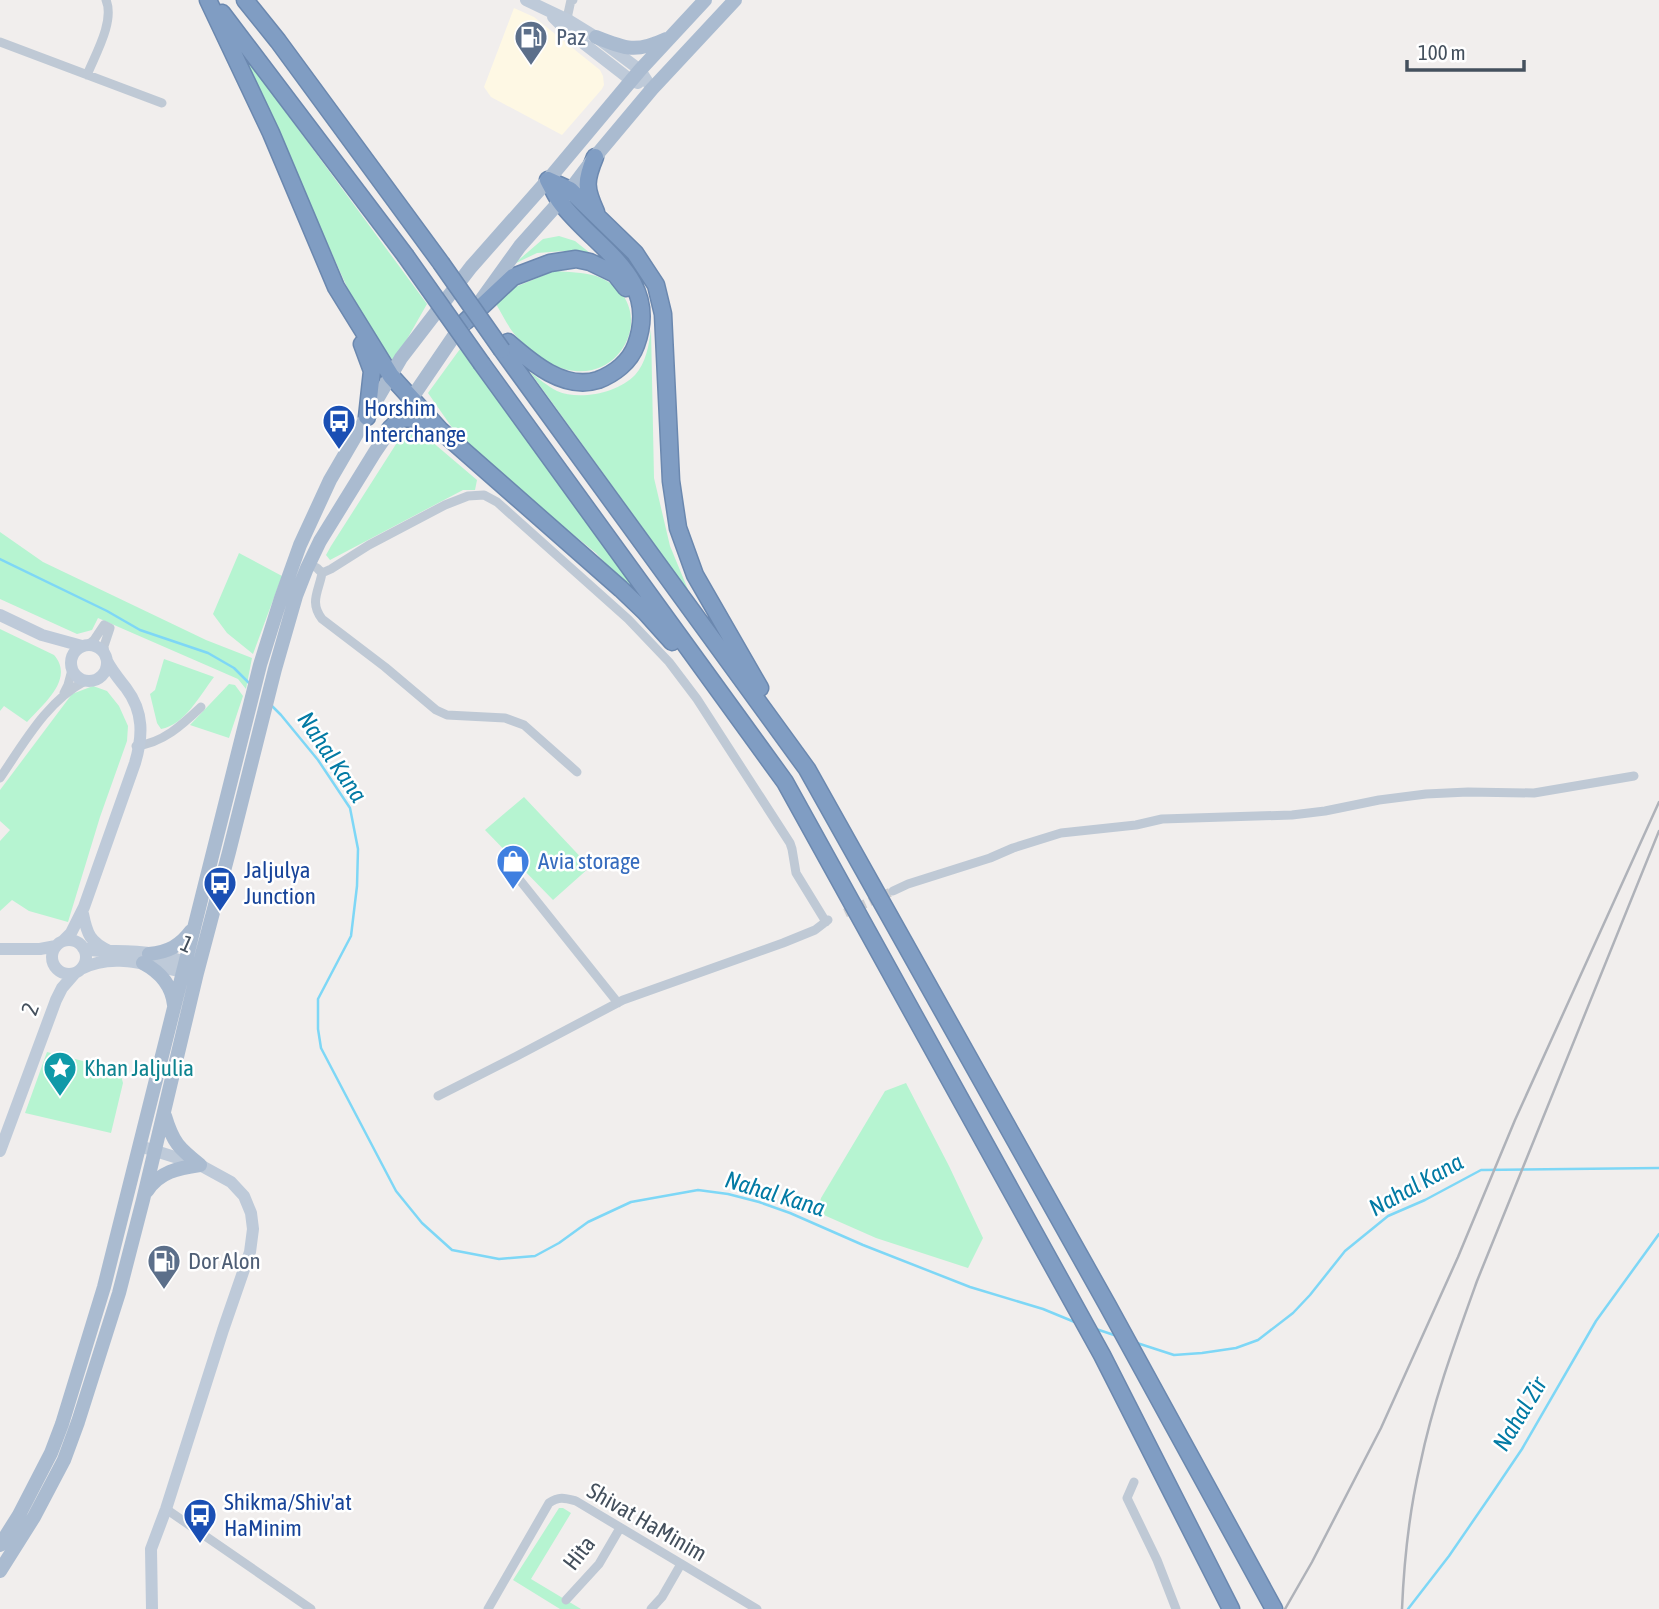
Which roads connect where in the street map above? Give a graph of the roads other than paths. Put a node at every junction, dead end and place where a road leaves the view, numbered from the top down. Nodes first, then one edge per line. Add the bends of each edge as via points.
1 (106, 0) edge
2 (210, 0) edge
3 (245, 0) edge
4 (526, 0) edge
5 (572, 0) edge
6 (705, 0) edge
7 (735, 0) edge
8 (565, 24) junction
9 (596, 37) junction
10 (671, 37) junction
11 (0, 42) edge
12 (87, 75) junction
13 (636, 75) junction
14 (652, 89) junction
15 (162, 103) dead end
16 (595, 157) junction
17 (548, 180) junction
18 (565, 196) junction
19 (600, 220) junction
20 (336, 288) junction
21 (466, 321) junction
22 (640, 333) junction
23 (505, 346) junction
24 (391, 376) junction
25 (411, 399) junction
26 (367, 417) junction
27 (390, 429) junction
28 (440, 430) junction
29 (489, 474) junction
30 (490, 497) junction
31 (309, 564) junction
32 (322, 573) junction
33 (0, 615) edge
34 (42, 635) junction
35 (85, 646) junction
36 (106, 658) junction
37 (71, 666) junction
38 (267, 667) junction
39 (91, 680) junction
40 (61, 697) junction
41 (201, 707) dead end
42 (137, 746) junction
43 (807, 769) junction
44 (577, 772) dead end
45 (1634, 776) dead end
46 (0, 778) edge
47 (785, 782) junction
48 (507, 864) dead end
49 (893, 891) tunnel mouth
50 (84, 911) junction
51 (196, 924) junction
52 (60, 943) junction
53 (82, 947) junction
54 (0, 949) edge
55 (110, 951) junction
56 (0, 957) edge
57 (146, 959) junction
58 (55, 965) junction
59 (189, 969) junction
60 (78, 971) junction
61 (55, 1000) junction
62 (618, 1003) junction
63 (174, 1009) junction
64 (438, 1096) dead end
65 (164, 1113) junction
66 (148, 1149) junction
67 (0, 1151) edge
68 (200, 1165) junction
69 (143, 1200) junction
70 (1134, 1482) dead end
71 (166, 1509) junction
72 (620, 1528) junction
73 (0, 1545) edge
74 (681, 1564) junction
75 (0, 1571) edge
76 (739, 1599) junction
77 (566, 1600) dead end
78 (1270, 1602) edge
79 (152, 1609) edge
80 (311, 1609) edge
81 (488, 1609) edge
82 (651, 1609) edge
83 (733, 1609) edge
84 (757, 1609) edge
85 (1176, 1609) edge
86 (1231, 1609) edge

1 - 12 street via 109,17
2 - 20 highway
2 - 47 highway, bridge via 405,255
3 - 23 highway, bridge
4 - 8 street
5 - 8 street
6 - 10 main road
7 - 14 main road
8 - 9 street
8 - 13 street
9 - 10 main road via 618,46 644,48
9 - 13 street
10 - 13 main road
11 - 12 street
12 - 15 street
13 - 14 street
13 - 17 main road
14 - 16 main road
16 - 18 main road
16 - 19 highway via 587,187
17 - 18 highway
17 - 24 main road via 471,267
18 - 19 highway
18 - 21 main road via 520,246
18 - 22 highway via 633,283 641,300
19 - 43 highway via 635,253 660,298 671,481 678,528 695,575
20 - 24 highway
20 - 26 highway via 372,371
21 - 22 highway via 513,277 576,259 615,274 624,284 635,306
21 - 25 main road
22 - 23 highway via 622,366 590,382 575,382 540,369
23 - 43 highway
24 - 25 highway
24 - 26 main road
25 - 27 main road
25 - 28 highway
26 - 38 main road via 330,480 300,545 281,598
27 - 28 highway via 402,418
27 - 31 main road
28 - 29 highway
29 - 30 street
29 - 47 highway via 645,611
30 - 32 street via 468,496 445,505
30 - 62 street via 628,619 669,662 790,843 796,873 827,921 783,943
31 - 32 street
31 - 38 main road
32 - 44 street via 316,612 436,710 516,721
33 - 34 street
34 - 35 street
34 - 37 street via 57,645
35 - 36 street via 98,647
35 - 36 street via 104,625 110,628
35 - 37 street via 74,652
36 - 39 street via 106,670
36 - 42 street via 136,704 141,722
37 - 39 street via 77,677
37 - 40 street
38 - 51 main road via 239,746
38 - 59 main road via 254,750 229,852
39 - 40 street
39 - 42 street via 110,684 122,695 134,723
40 - 46 street
41 - 42 street via 169,735
42 - 50 street
43 - 78 highway
45 - 49 street via 1534,793 1426,794 1292,815 1162,819 1060,834
47 - 86 highway via 1102,1355
48 - 62 street
50 - 52 street
50 - 53 street
50 - 55 street via 93,941
51 - 57 main road via 175,947
51 - 59 main road
52 - 53 street via 75,941
52 - 54 street via 40,949
52 - 58 street via 53,951
53 - 55 street, 1
53 - 60 street via 86,957
55 - 57 street, 1
56 - 58 street via 41,958
57 - 59 street, 1
57 - 60 street, 1 via 103,961
57 - 63 main road via 166,981
58 - 60 street via 62,972
58 - 61 street, 2
59 - 63 main road
59 - 65 main road
60 - 61 street, 2
61 - 67 street, 2
62 - 64 street
63 - 66 main road
65 - 66 main road
65 - 68 main road via 171,1136
66 - 68 street
66 - 69 main road
66 - 73 main road via 62,1424
68 - 69 main road via 180,1167 157,1178
68 - 71 street via 231,1182 244,1196 253,1228 250,1252
69 - 75 main road via 119,1293 64,1460
70 - 85 street via 1127,1498
71 - 79 street via 150,1549
71 - 80 street
72 - 74 street, Shivat HaMinim
72 - 77 street, Hita via 598,1564
72 - 81 street, Shivat HaMinim via 576,1502 564,1498 549,1503
74 - 76 street, Shivat HaMinim
74 - 82 street
76 - 83 street
76 - 84 street, Shivat HaMinim

